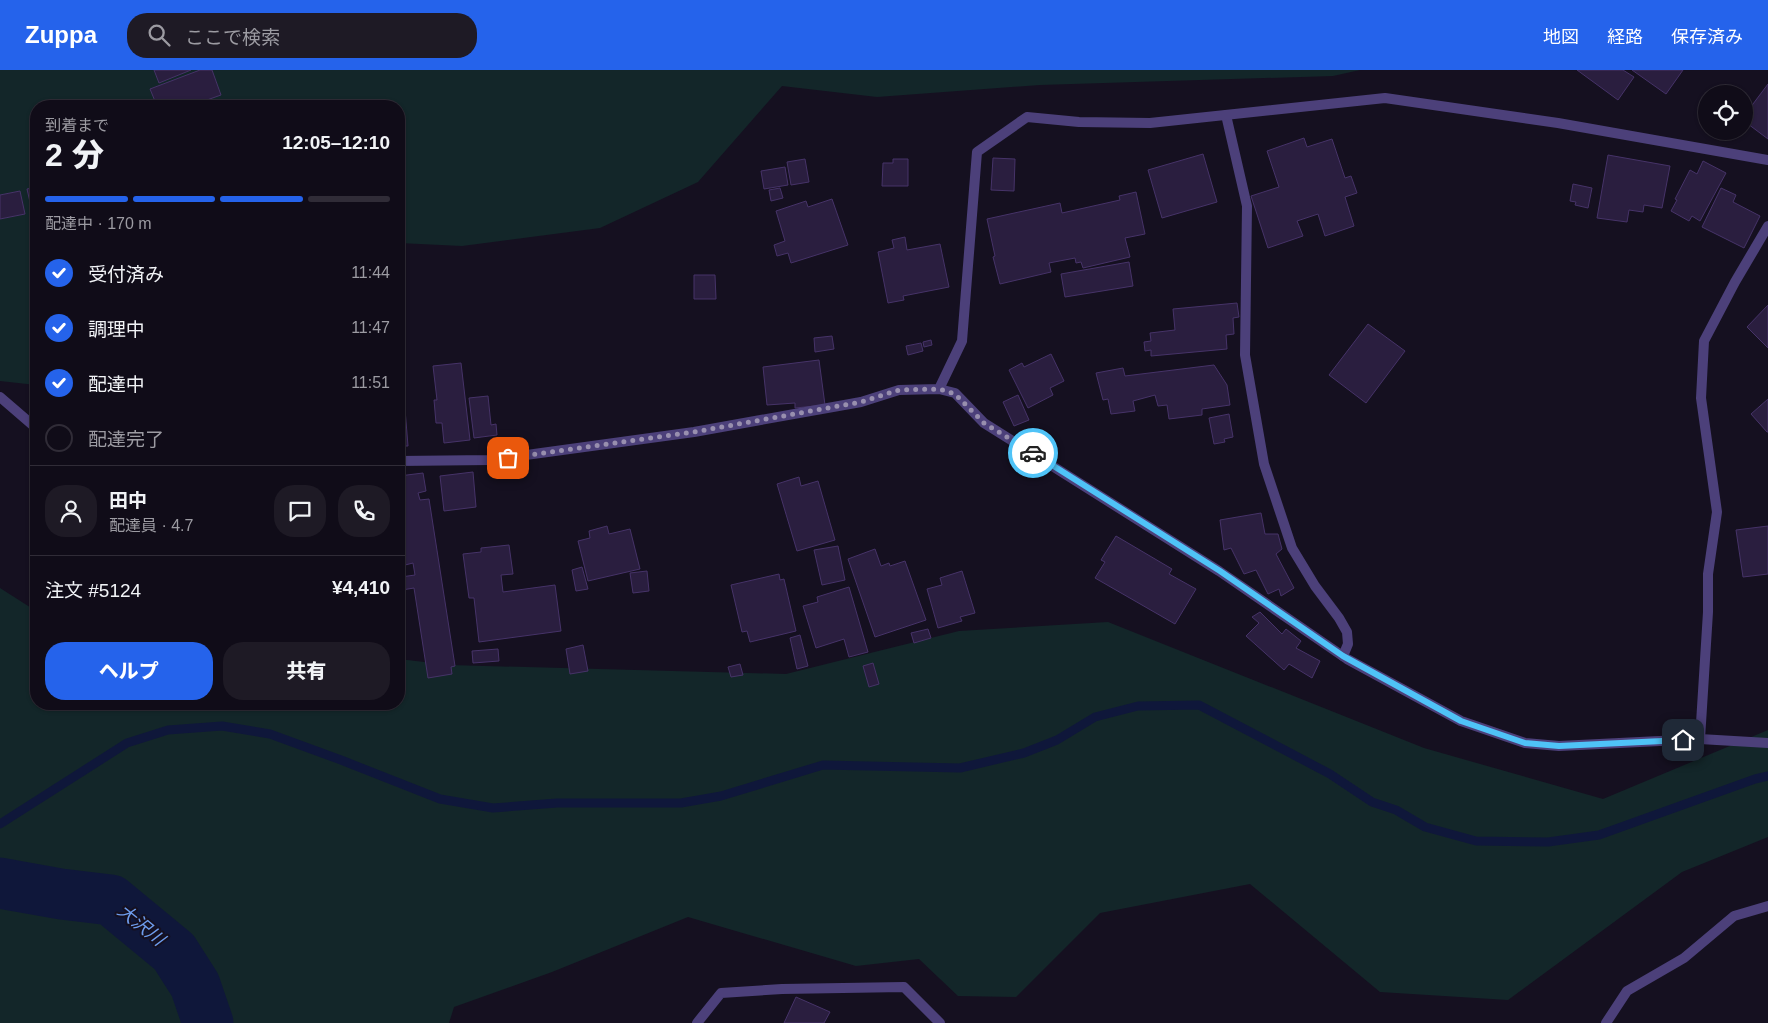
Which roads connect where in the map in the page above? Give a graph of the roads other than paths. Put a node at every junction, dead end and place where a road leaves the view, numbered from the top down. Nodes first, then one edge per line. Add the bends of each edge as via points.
1 (1226, 115) junction
2 (1768, 160) edge
3 (1768, 226) edge
4 (939, 389) junction
5 (0, 397) edge
6 (30, 423) edge
7 (405, 461) edge
8 (1343, 656) junction
9 (1700, 739) junction
10 (1768, 743) edge
11 (1768, 906) edge
12 (697, 1023) edge
13 (940, 1023) edge
14 (1606, 1023) edge

1 - 2 street via 1385,98 1558,123
1 - 4 street via 1150,123 1078,122 1027,117 977,152 962,341
1 - 8 street via 1247,206 1245,355 1264,464 1292,548 1347,632 1348,644
3 - 9 street via 1704,341 1701,398 1717,512 1708,574
4 - 7 street via 899,390 861,402 694,432 490,460
4 - 8 street via 955,394 984,423 1220,571
5 - 6 street
8 - 9 street via 1461,721 1525,743 1559,746
9 - 10 street
11 - 14 street via 1734,916 1684,958 1627,991
12 - 13 street via 721,993 904,987

